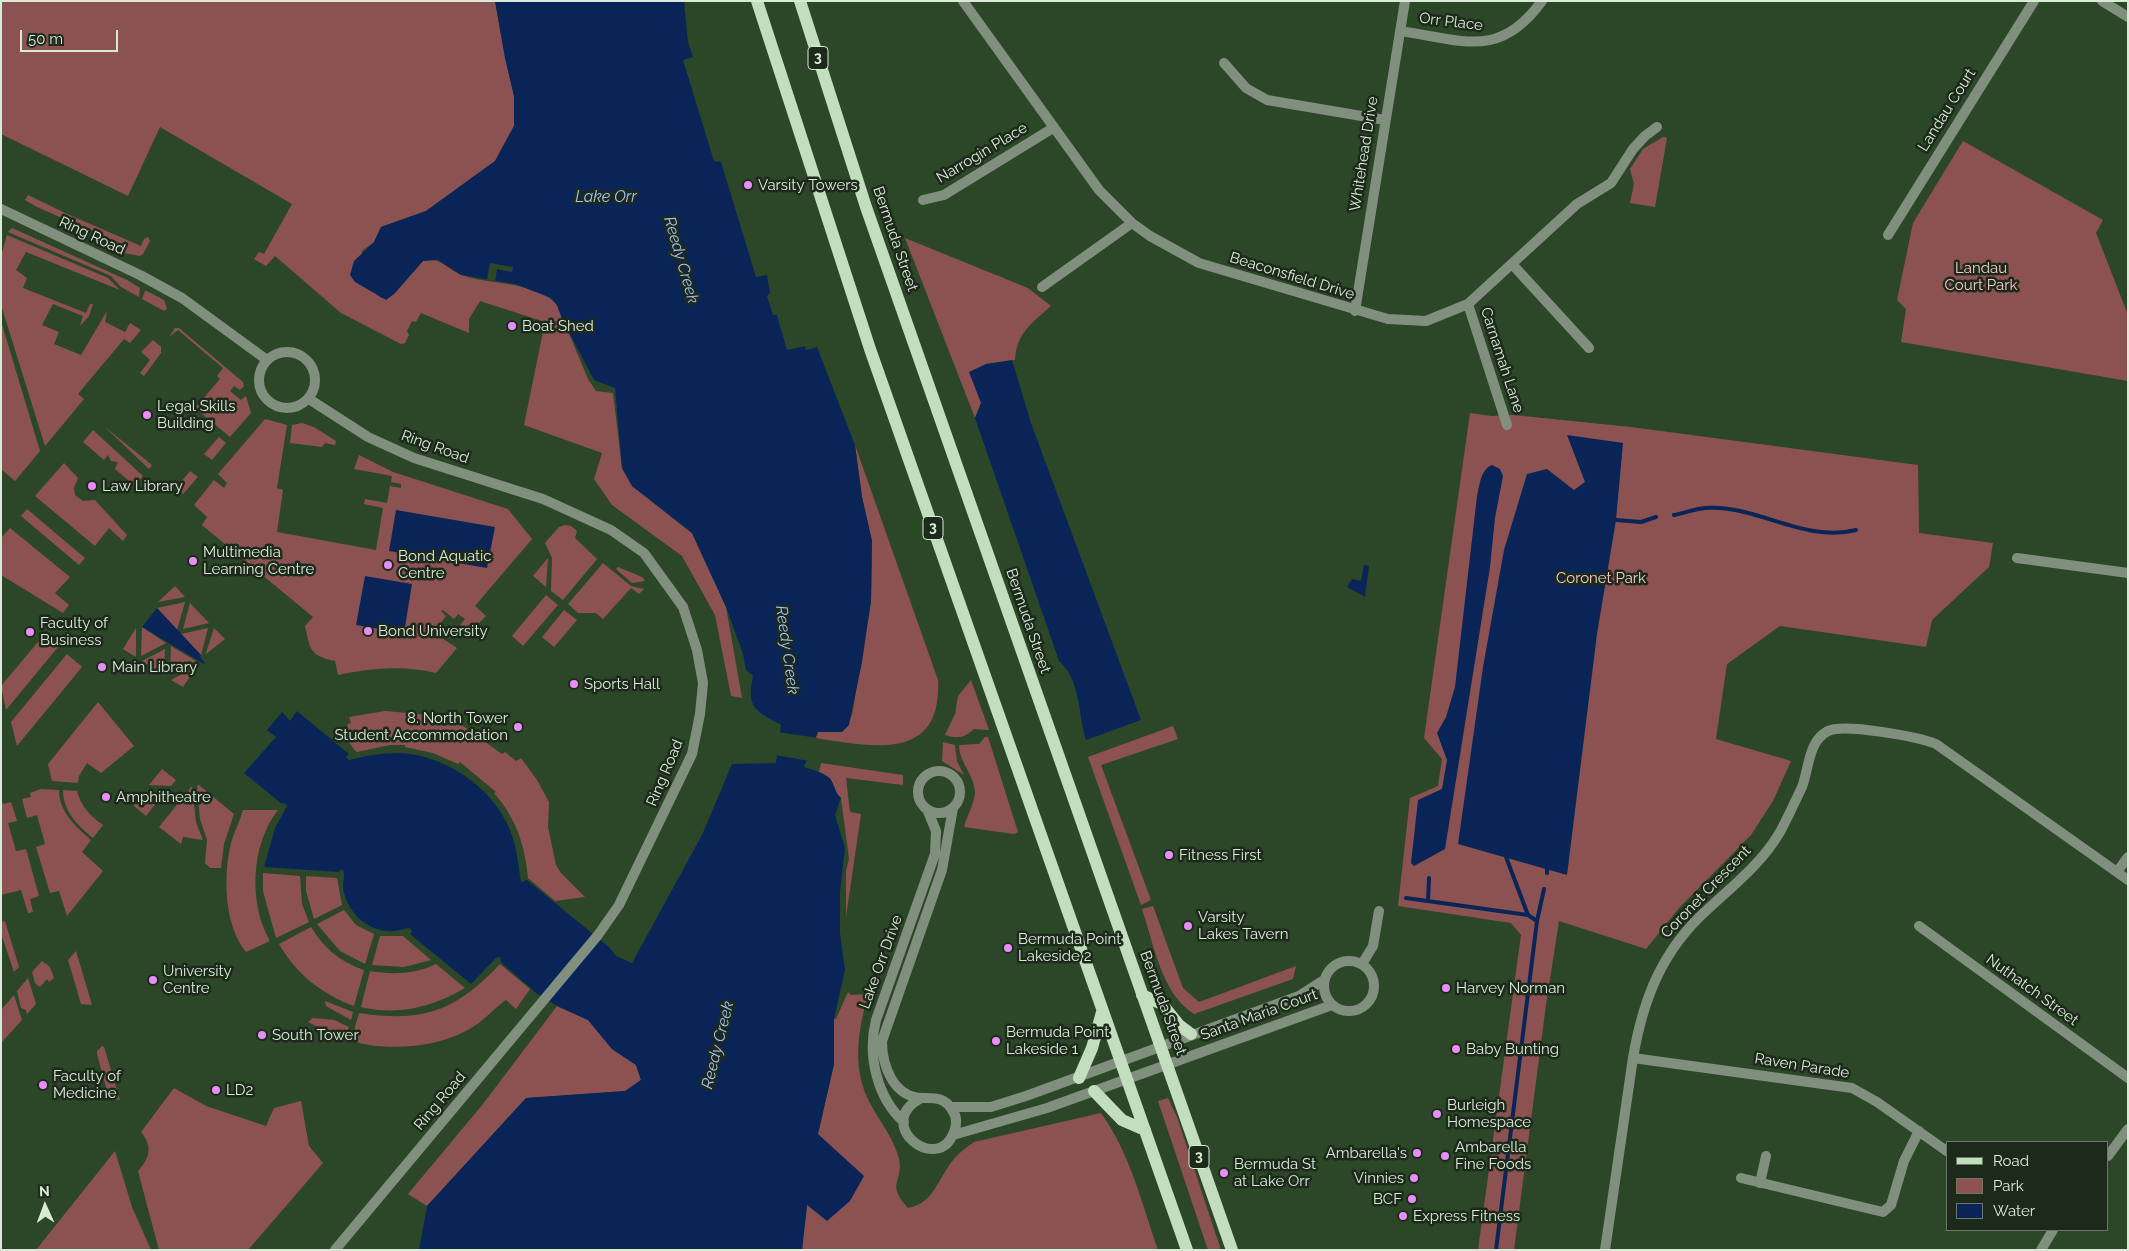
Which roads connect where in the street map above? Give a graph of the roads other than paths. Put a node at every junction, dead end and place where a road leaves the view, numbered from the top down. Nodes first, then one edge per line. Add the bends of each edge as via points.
1 (757, 1) edge
2 (800, 1) edge
3 (963, 1) edge
4 (1405, 1) edge
5 (1542, 1) edge
6 (2034, 1) edge
7 (2102, 1) edge
8 (2128, 17) edge
9 (1400, 31) junction
10 (1224, 63) dead end
11 (1384, 120) junction
12 (1657, 127) dead end
13 (1053, 128) junction
14 (923, 200) dead end
15 (1, 209) edge
16 (1132, 223) junction
17 (1888, 235) dead end
18 (1512, 264) junction
19 (1042, 287) dead end
20 (1468, 304) junction
21 (1354, 311) junction
22 (1589, 348) dead end
23 (267, 360) junction
24 (309, 399) junction
25 (1507, 425) dead end
26 (2017, 558) dead end
27 (2128, 573) edge
28 (953, 808) junction
29 (926, 809) junction
30 (2128, 857) edge
31 (2117, 872) junction
32 (2128, 880) edge
33 (1379, 911) dead end
34 (1919, 926) dead end
35 (1362, 964) junction
36 (1324, 980) junction
37 (1142, 994) junction
38 (1332, 1005) junction
39 (1102, 1012) junction
40 (1191, 1034) junction
41 (1161, 1046) junction
42 (1633, 1058) junction
43 (1120, 1063) junction
44 (1167, 1065) junction
45 (1079, 1078) junction
46 (2128, 1078) edge
47 (1126, 1079) junction
48 (1094, 1091) junction
49 (921, 1098) junction
50 (951, 1107) junction
51 (904, 1122) junction
52 (2128, 1129) edge
53 (1145, 1130) junction
54 (1919, 1131) junction
55 (953, 1135) junction
56 (1946, 1151) edge
57 (2109, 1155) edge
58 (1766, 1156) dead end
59 (1741, 1178) dead end
60 (1760, 1183) junction
61 (2052, 1231) edge
62 (335, 1250) edge
63 (1187, 1250) edge
64 (1232, 1250) edge
65 (1605, 1250) edge
66 (2042, 1250) edge

1 - 39 main road, 3 via 867,340
2 - 37 main road, Bermuda Street / 3 via 866,207
3 - 13 street, Beaconsfield Drive
4 - 9 street, Whitehead Drive
5 - 9 street, Orr Place via 1529,20 1510,35 1488,41 1472,42
6 - 17 street, Landau Court
7 - 8 street
9 - 11 street, Whitehead Drive
10 - 11 street via 1246,88 1267,100
11 - 21 street, Whitehead Drive
12 - 18 street, Beaconsfield Drive via 1634,148 1611,183 1577,204
13 - 14 street, Narrogin Place via 944,195
13 - 16 street, Beaconsfield Drive via 1099,190
15 - 23 street, Ring Road via 174,294
16 - 19 street
16 - 21 street, Beaconsfield Drive via 1172,250 1199,263
18 - 20 street, Beaconsfield Drive
18 - 22 street
20 - 21 street, Beaconsfield Drive via 1426,321 1388,319
20 - 25 street, Carnamah Lane
23 - 24 street via 283,352 292,352 309,362 316,380
23 - 24 street via 258,377 259,387 267,401 285,409 295,408
24 - 62 street, Ring Road via 368,437 399,451 543,499 611,530 644,553 683,607 703,683 689,764 619,905 598,935
26 - 27 street
28 - 29 street via 940,813
28 - 29 street via 960,796 958,782 948,773 935,771 925,776 918,786 919,799
28 - 49 street, Lake Orr Drive via 942,870 882,1041 884,1066 893,1082 903,1091
29 - 51 street, Lake Orr Drive via 936,831 935,854 872,1038 878,1080 895,1114
30 - 31 street
31 - 32 street, Coronet Crescent
31 - 42 street, Coronet Crescent via 1936,744 1878,732 1838,727 1829,730 1817,741 1802,786 1779,833 1747,875 1706,910 1671,949 1647,999
33 - 35 street via 1373,946
34 - 46 street, Nuthatch Street
35 - 36 street via 1350,961 1338,964
35 - 38 street via 1372,976 1370,998 1361,1008 1354,1010
36 - 38 street via 1325,994
36 - 40 street, Santa Maria Court via 1300,996
37 - 40 main road via 1162,1004
37 - 41 main road, Bermuda Street / 3
38 - 44 street, Santa Maria Court
39 - 43 main road, 3
39 - 45 main road
40 - 41 street, Santa Maria Court
41 - 43 street
41 - 44 main road, Bermuda Street / 3
42 - 54 street, Raven Parade via 1852,1088
42 - 65 street, Coronet Crescent
43 - 45 street
43 - 47 main road, 3
44 - 47 street
44 - 64 main road, Bermuda Street / 3
45 - 50 street via 991,1107
47 - 48 street
47 - 53 main road, 3
48 - 53 main road via 1122,1120
48 - 55 street via 1016,1118
49 - 50 street via 938,1098
49 - 51 street via 909,1107
50 - 55 street via 956,1121
51 - 55 street via 908,1138 920,1147 942,1146
52 - 57 street
53 - 63 main road, 3
54 - 56 street, Raven Parade
54 - 60 street via 1904,1160 1891,1205 1883,1212
58 - 60 street
59 - 60 street
61 - 66 street

